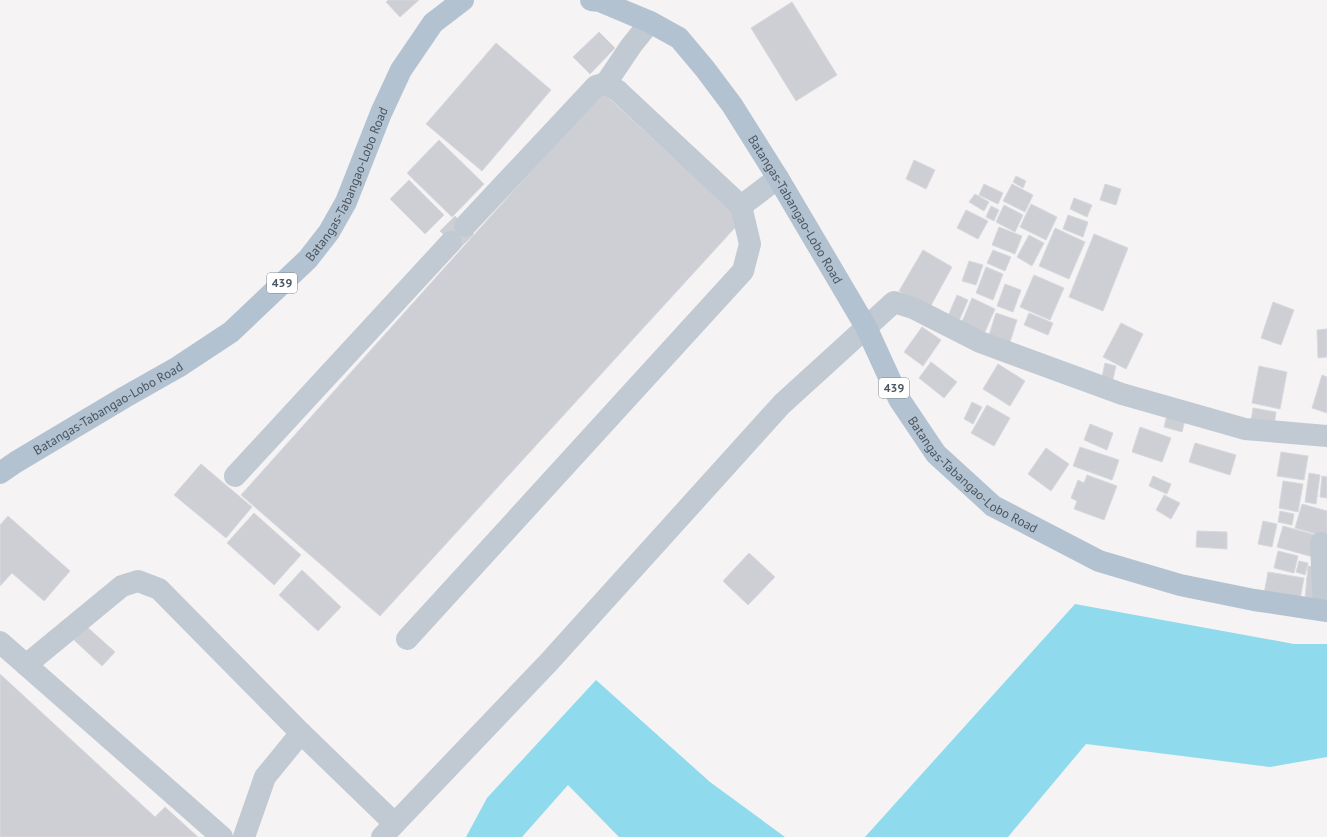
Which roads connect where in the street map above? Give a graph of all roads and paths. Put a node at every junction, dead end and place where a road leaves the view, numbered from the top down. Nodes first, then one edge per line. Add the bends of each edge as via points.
1 (463, 0) edge
2 (591, 0) edge
3 (650, 22) junction
4 (606, 83) junction
5 (778, 178) junction
6 (741, 206) junction
7 (866, 327) junction
8 (1327, 436) edge
9 (0, 473) edge
10 (235, 476) dead end
11 (1321, 543) dead end
12 (1325, 610) edge
13 (406, 638) dead end
14 (0, 642) edge
15 (26, 665) junction
16 (302, 734) junction
17 (388, 830) edge
18 (222, 837) edge
19 (244, 837) edge

1 - 9 main road, Batangas-Tabangao-Lobo Road / 439 via 433,23 401,70 346,202 329,232 308,259 230,332 178,368
2 - 3 main road, Batangas-Tabangao-Lobo Road / 439 via 600,1
3 - 4 street
3 - 5 main road, Batangas-Tabangao-Lobo Road / 439 via 679,38 732,105
4 - 6 street via 618,91
4 - 10 street via 596,86
5 - 6 street
5 - 7 main road, Batangas-Tabangao-Lobo Road / 439
6 - 13 street via 750,244 743,272
7 - 8 street via 894,302 913,308 980,342 1122,394 1245,429
7 - 12 main road, Batangas-Tabangao-Lobo Road / 439 via 899,399 936,454 993,506 1099,561 1180,585 1254,600
7 - 17 street via 782,404 548,663
11 - 12 street
14 - 15 street
15 - 16 street via 122,586 138,581 159,589
15 - 18 street
16 - 17 street
16 - 19 street via 265,777

